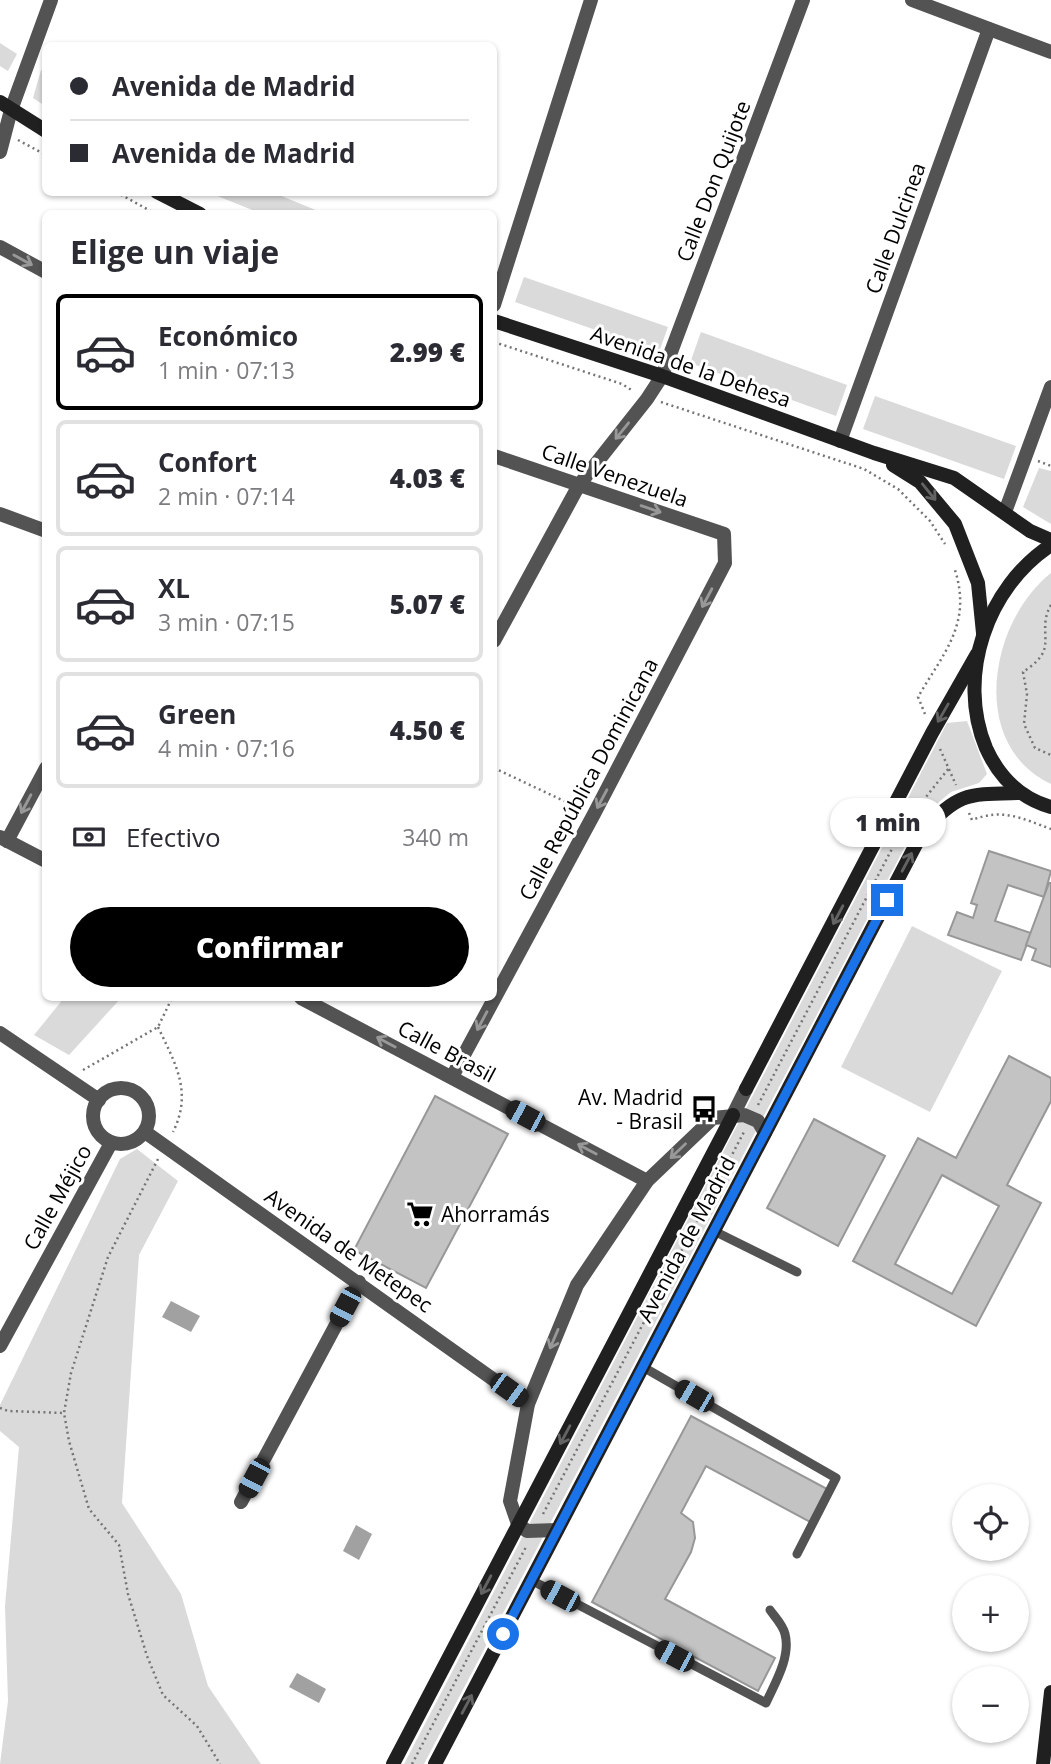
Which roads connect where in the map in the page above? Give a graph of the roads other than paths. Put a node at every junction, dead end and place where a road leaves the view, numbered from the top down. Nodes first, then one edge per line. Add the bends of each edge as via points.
1 (51, 0) edge
2 (591, 0) edge
3 (803, 0) edge
4 (912, 0) edge
5 (989, 29) junction
6 (1051, 52) edge
7 (6, 106) edge
8 (42, 128) edge
9 (0, 152) edge
10 (165, 196) edge
11 (192, 210) edge
12 (0, 247) edge
13 (42, 270) edge
14 (497, 296) edge
15 (497, 322) edge
16 (662, 376) junction
17 (1051, 387) edge
18 (840, 441) junction
19 (874, 453) junction
20 (497, 457) edge
21 (579, 485) junction
22 (1005, 512) junction
23 (0, 514) edge
24 (42, 530) edge
25 (724, 534) joint
26 (1051, 542) edge
27 (497, 635) edge
28 (983, 637) junction
29 (977, 654) junction
30 (42, 775) edge
31 (1019, 793) junction
32 (1051, 807) edge
33 (4, 839) edge
34 (42, 859) edge
35 (497, 994) edge
36 (309, 1001) edge
37 (493, 1001) edge
38 (0, 1033) edge
39 (452, 1077) junction
40 (99, 1100) junction
41 (733, 1115) junction
42 (145, 1132) junction
43 (765, 1133) junction
44 (111, 1143) junction
45 (648, 1181) junction
46 (714, 1231) junction
47 (797, 1272) dead end
48 (359, 1282) junction
49 (0, 1346) edge
50 (643, 1367) junction
51 (528, 1404) junction
52 (240, 1502) dead end
53 (518, 1524) junction
54 (557, 1530) junction
55 (797, 1554) dead end
56 (531, 1580) junction
57 (770, 1610) dead end
58 (1051, 1692) edge
59 (393, 1764) edge
60 (435, 1764) edge
61 (1043, 1764) edge

1 - 7 street
2 - 14 street
3 - 16 street, Calle Don Quijote
4 - 5 street
5 - 6 street
5 - 18 street, Calle Dulcinea
7 - 8 street
7 - 9 street via 6,135
10 - 11 street
12 -> 13 street
15 - 16 street, Avenida de la Dehesa
16 - 18 street, Avenida de la Dehesa
16 -> 21 street, Calle Don Quijote
17 - 22 street
18 - 19 street, Avenida de la Dehesa
19 - 22 street, Avenida de la Dehesa via 954,478
19 -> 28 street, Avenida de la Dehesa via 920,482 955,524 978,583
20 - 21 street, Calle Venezuela
21 -> 25 street, Calle Venezuela
21 - 27 street, Calle Don Quijote
22 - 26 street, Avenida de la Dehesa
23 - 24 street
25 -> 35 street, Calle República Dominicana via 725,562
26 - 28 street via 1004,590
28 - 29 street
29 - 31 street via 976,717 990,758
29 -> 41 street, Avenida de Madrid
30 -> 33 street
31 - 32 street
43 -> 31 street, Avenida de Madrid via 923,831 944,808 962,797
33 - 34 street
39 -> 36 street, Calle Brasil
37 -> 39 street, Calle República Dominicana
38 - 40 street
45 -> 39 street, Calle Brasil
40 - 42 street via 114,1089 133,1091 147,1104
40 - 44 street via 94,1124
41 - 43 street via 751,1117
41 -> 45 street, Avenida de Madrid via 713,1118
41 -> 53 street, Avenida de Madrid
42 - 44 street via 130,1143
42 - 48 street, Avenida de Metepec
43 - 46 street, Avenida de Madrid
44 - 49 street, Calle Méjico
45 -> 51 street, Avenida de Madrid via 577,1285
46 - 47 lane
46 - 50 street, Avenida de Madrid
48 - 51 street, Avenida de Metepec
48 - 52 street
50 - 54 street, Avenida de Madrid
50 - 55 lane via 836,1478
51 - 53 street, Avenida de Madrid via 510,1501
53 - 54 street via 527,1531
53 -> 59 street, Avenida de Madrid
54 - 56 street, Avenida de Madrid
56 - 57 lane via 766,1703 783,1666 785,1647 785,1633
60 -> 56 street, Avenida de Madrid
58 - 61 street

